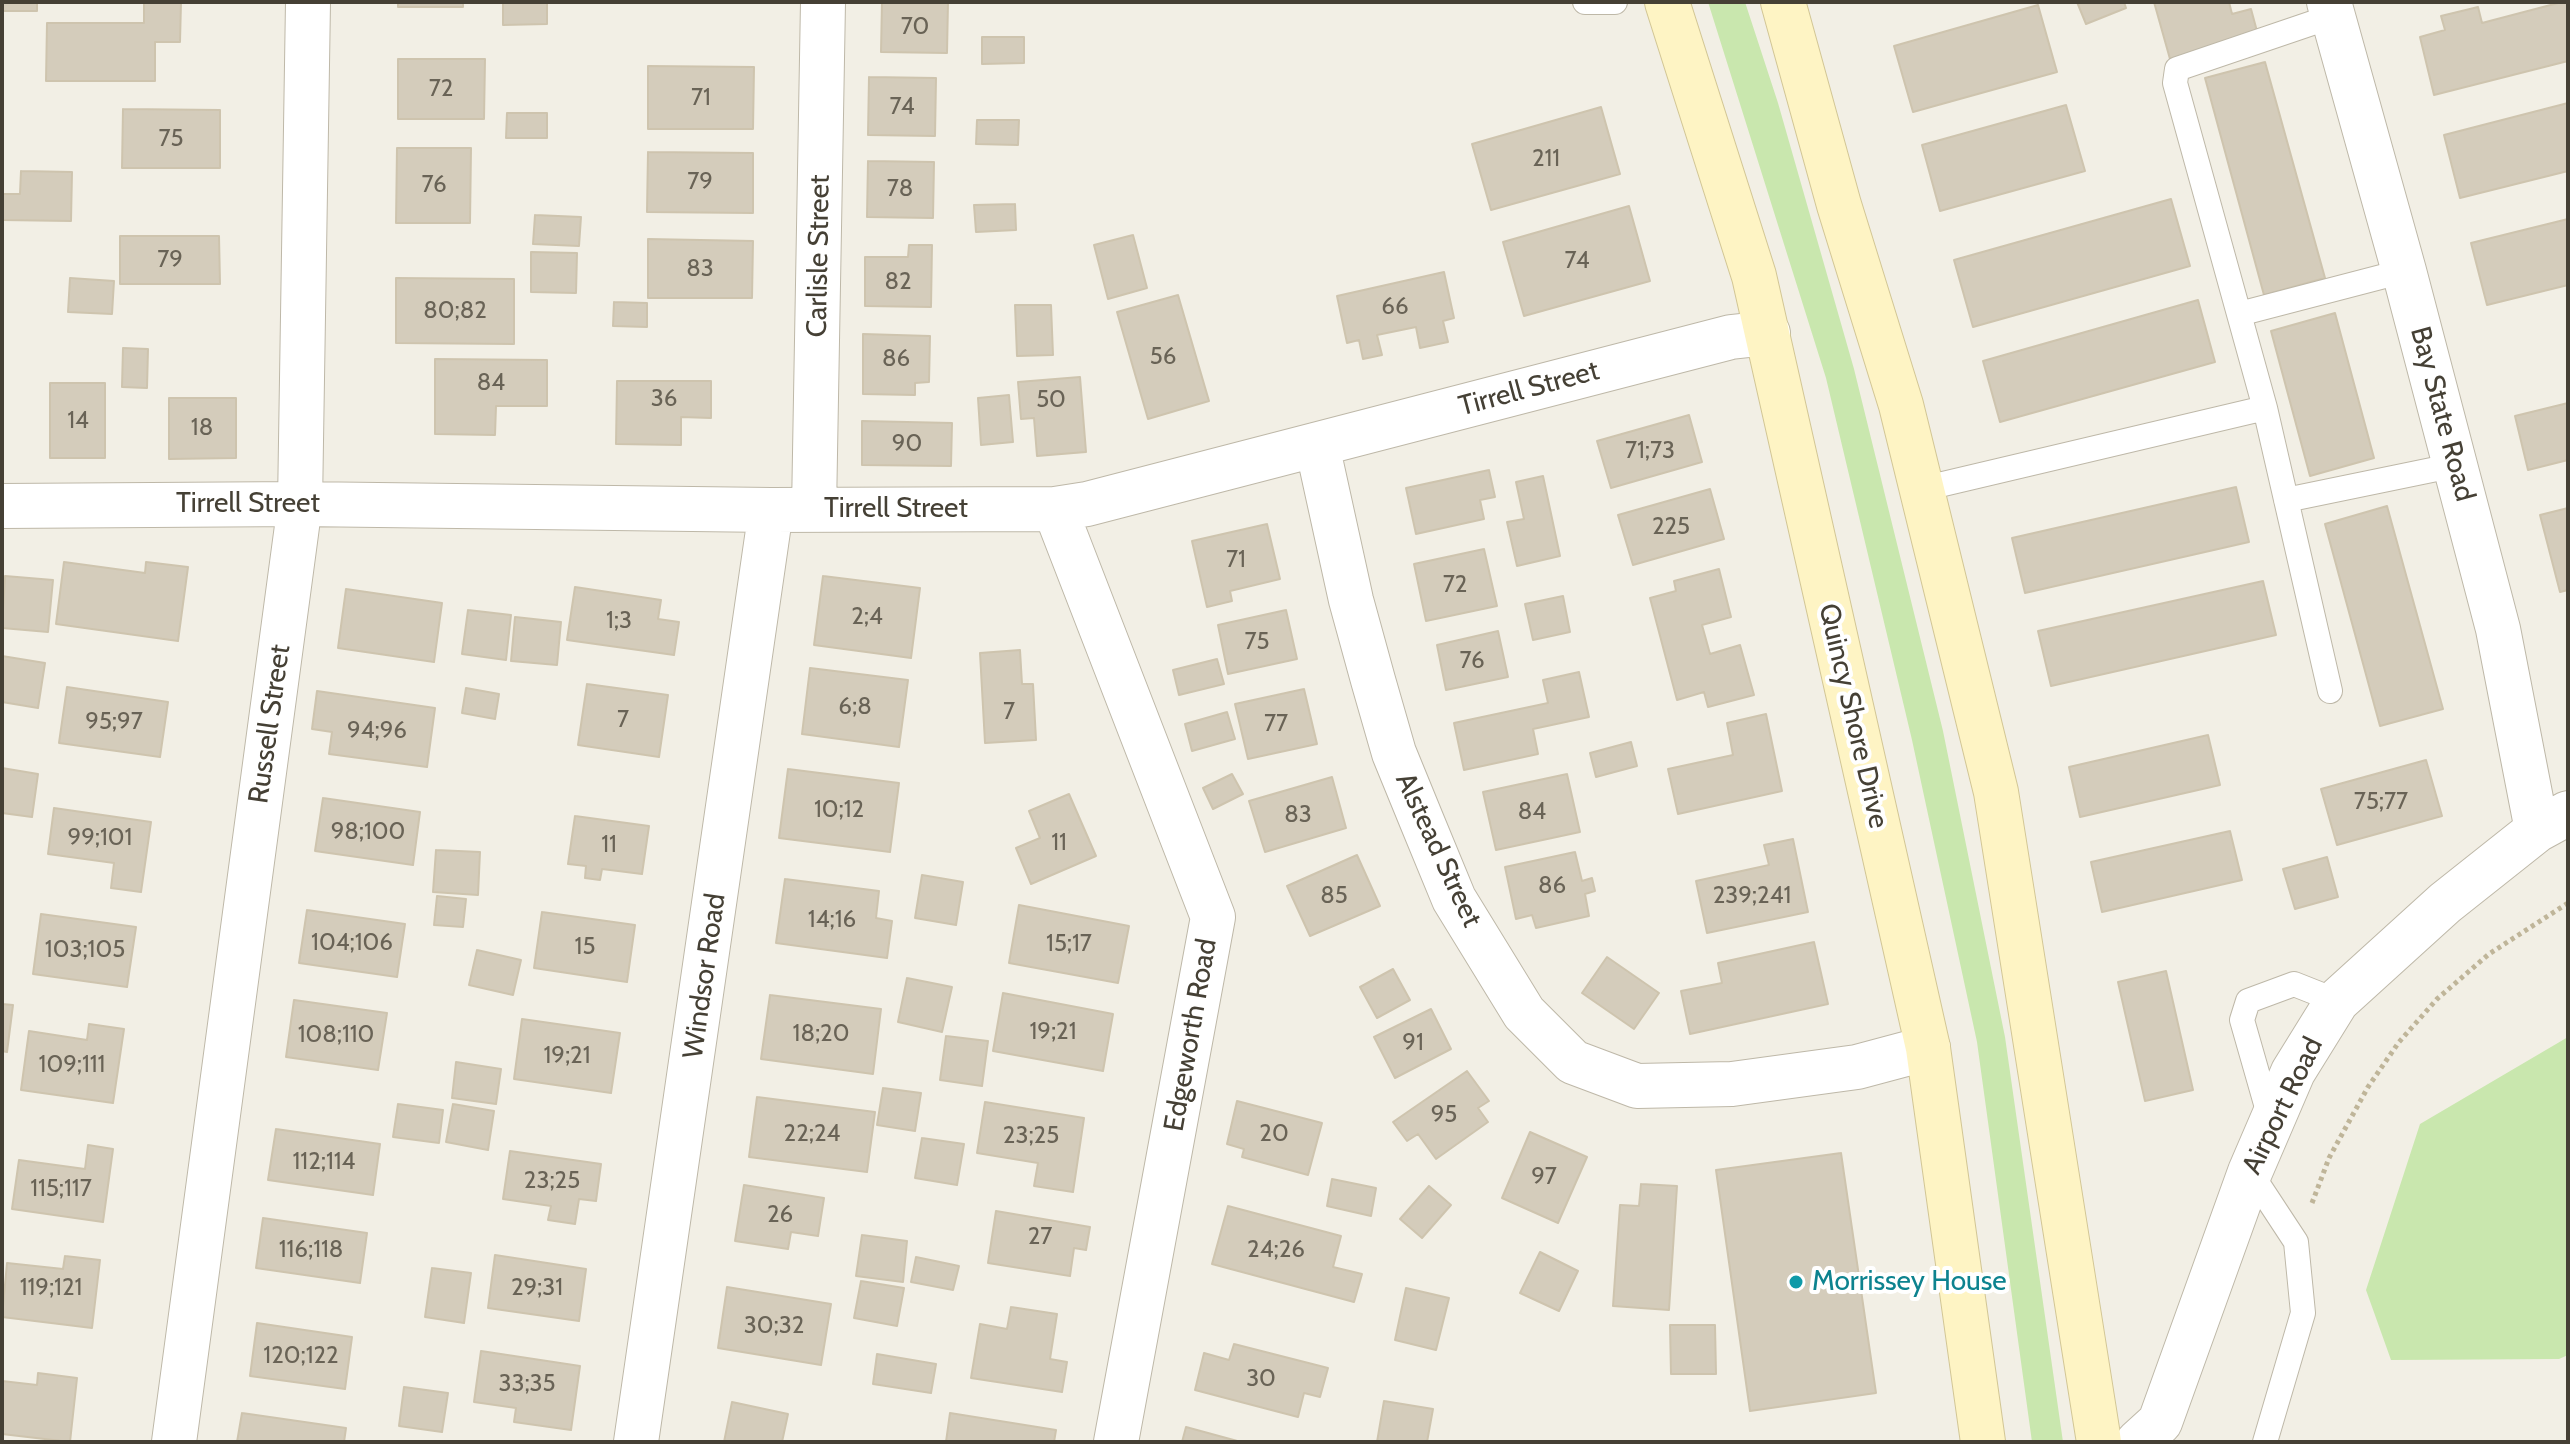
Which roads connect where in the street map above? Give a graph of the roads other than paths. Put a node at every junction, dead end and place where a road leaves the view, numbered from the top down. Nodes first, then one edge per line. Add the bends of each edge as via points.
1 (308, 2) edge
2 (823, 2) edge
3 (1585, 2) edge
4 (1615, 2) edge
5 (1667, 2) edge
6 (1783, 2) edge
7 (2331, 9) edge
8 (2404, 271) junction
9 (2239, 314) junction
10 (1768, 333) junction
11 (2265, 408) junction
12 (1317, 445) junction
13 (2456, 465) junction
14 (1922, 489) junction
15 (2286, 500) junction
16 (300, 504) junction
17 (2, 506) edge
18 (1055, 509) junction
19 (771, 510) junction
20 (814, 510) junction
21 (2330, 691) dead end
22 (2553, 821) edge
23 (2337, 1001) junction
24 (1928, 1048) junction
25 (2272, 1123) junction
26 (2250, 1172) junction
27 (174, 1442) edge
28 (636, 1442) edge
29 (1116, 1442) edge
30 (1983, 1442) edge
31 (2099, 1442) edge
32 (2138, 1442) edge
33 (2265, 1442) edge

1 - 16 street, Russell Street
2 - 20 street, Carlisle Street
3 - 4 lane
5 - 10 main road, Quincy Shore Drive
6 - 14 main road
7 - 8 street, Bay State Road
7 - 9 lane via 2177,69 2175,83
8 - 9 lane
8 - 13 street, Bay State Road
9 - 11 lane
10 - 12 street, Tirrell Street via 1722,339
10 - 24 main road, Quincy Shore Drive
11 - 14 lane
11 - 15 lane
12 - 18 street, Tirrell Street
12 - 24 street, Alstead Street via 1394,753 1454,899 1524,1013 1573,1062 1637,1086 1732,1084 1857,1067
13 - 15 lane
13 - 22 street, Bay State Road
14 - 31 main road via 1996,792
15 - 21 lane
16 - 17 street, Tirrell Street
16 - 19 street, Tirrell Street
16 - 27 street, Russell Street
18 - 20 street, Tirrell Street
18 - 29 street, Edgeworth Road via 1213,917
19 - 20 street, Tirrell Street
19 - 28 street, Windsor Road
22 - 23 street, Airport Road via 2445,903
23 - 25 street, Airport Road via 2293,1072
23 - 25 lane via 2294,984 2248,1001 2242,1020
24 - 30 main road, Quincy Shore Drive
25 - 26 street, Airport Road
26 - 32 street, Airport Road via 2160,1422
26 - 33 lane via 2296,1242 2303,1313

